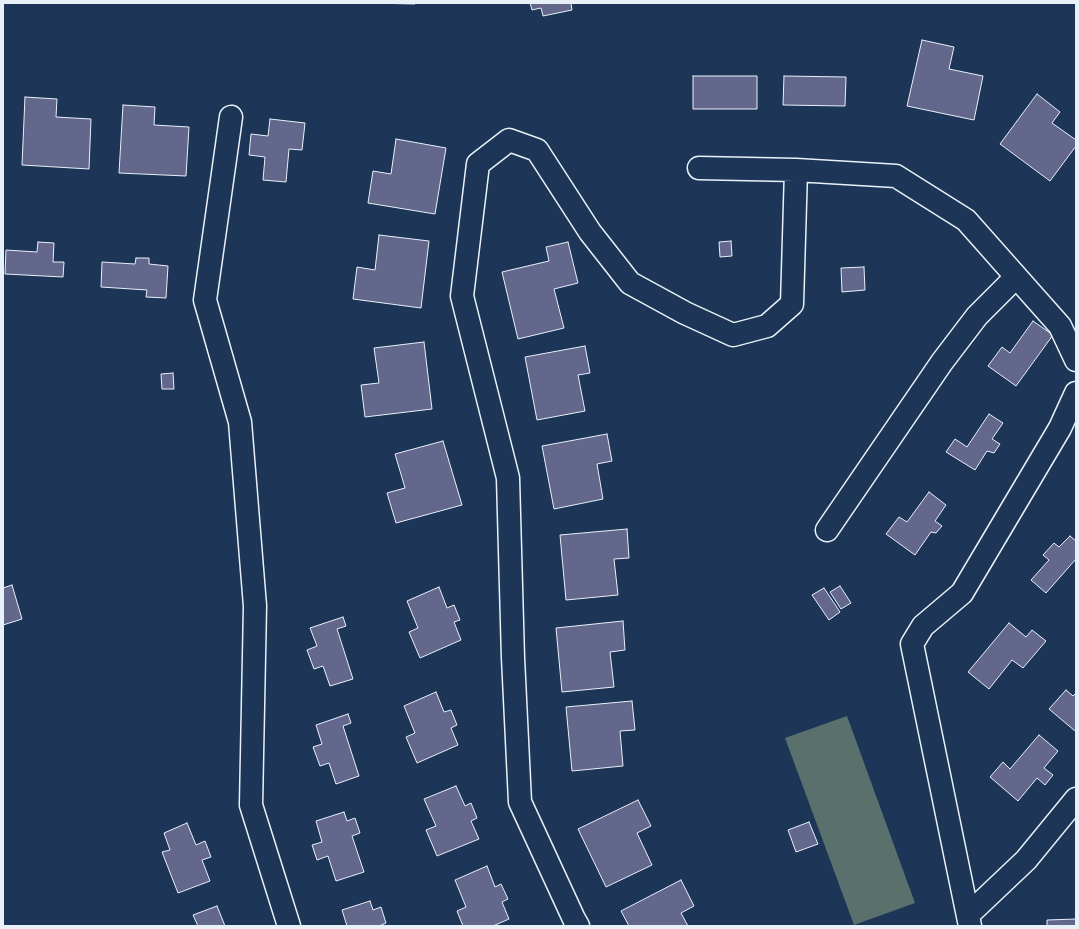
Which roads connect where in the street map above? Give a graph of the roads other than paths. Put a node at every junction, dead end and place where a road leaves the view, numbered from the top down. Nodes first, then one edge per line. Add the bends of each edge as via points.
1 (231, 117) dead end
2 (699, 168) dead end
3 (796, 170) junction
4 (1016, 277) junction
5 (1076, 360) edge
6 (1076, 393) edge
7 (827, 530) dead end
8 (1076, 799) edge
9 (969, 920) edge
10 (289, 926) edge
11 (578, 926) edge

1 - 10 street via 205,300 240,422 255,606 251,805
2 - 3 street
3 - 4 street via 896,176 966,220
3 - 11 street via 792,304 767,326 733,335 685,314 630,284 590,232 537,150 509,140 478,164 462,296 508,478 512,658 520,802
4 - 5 street via 1060,326
4 - 7 street via 977,316 942,362
6 - 9 street via 1060,428 962,593 924,626 912,644
8 - 9 street via 1026,860

